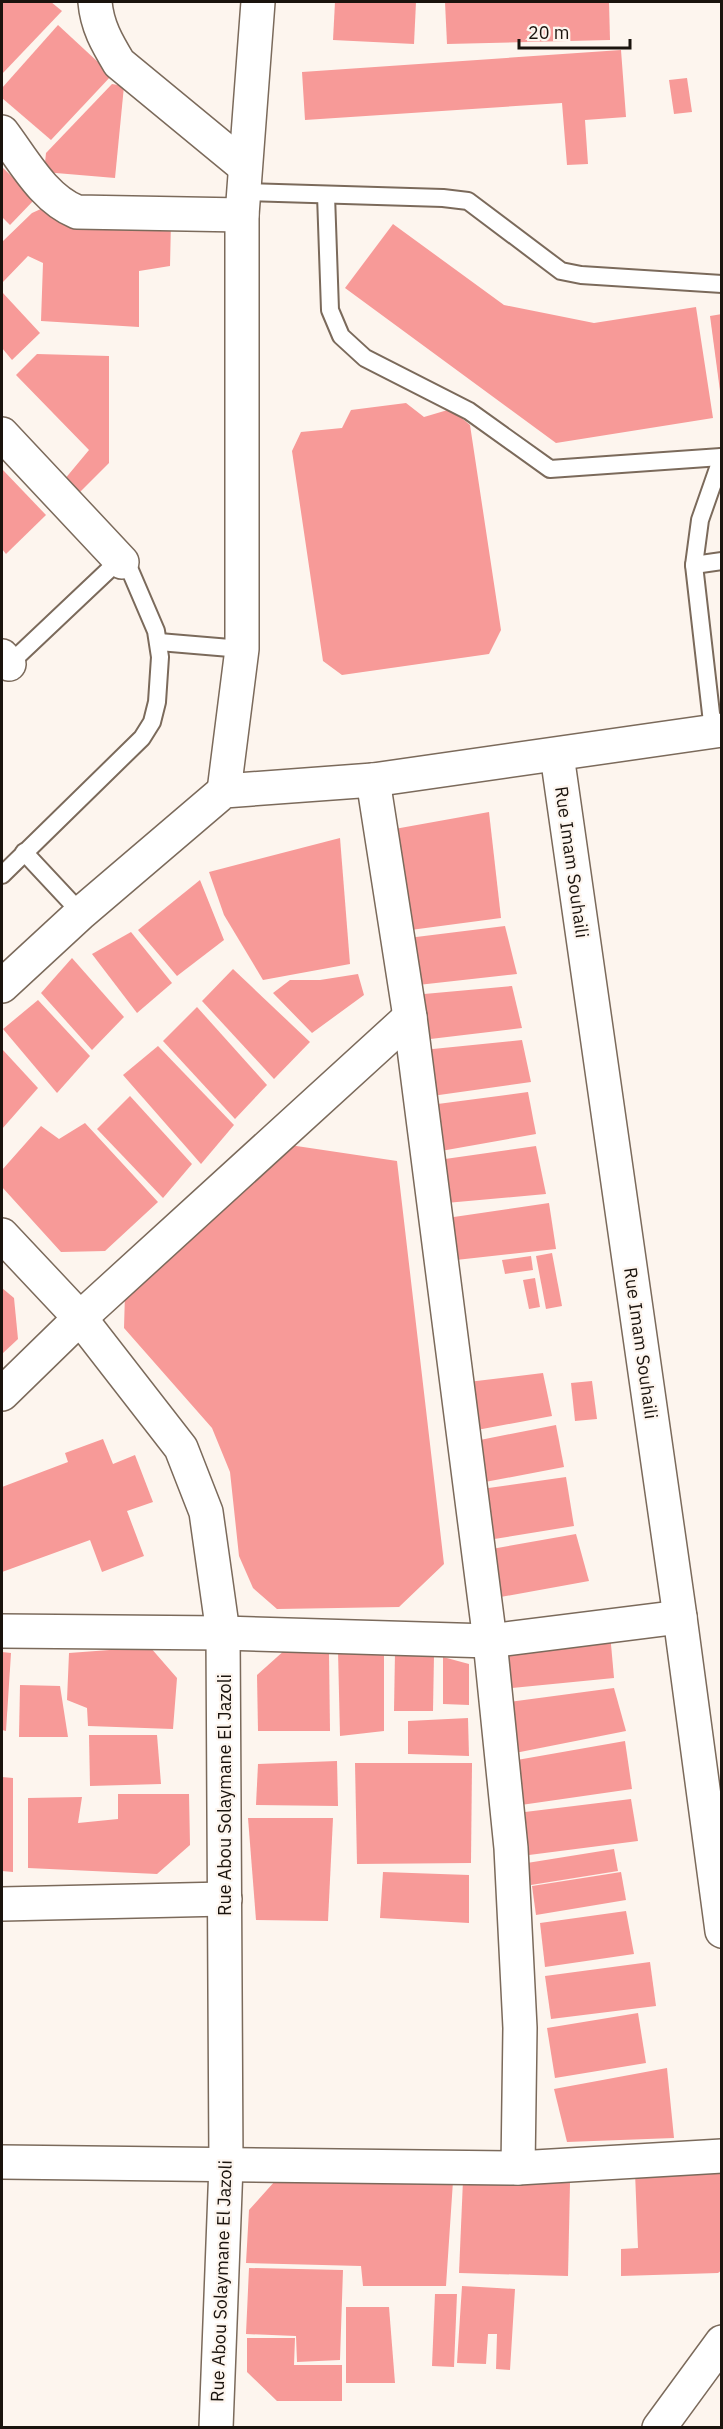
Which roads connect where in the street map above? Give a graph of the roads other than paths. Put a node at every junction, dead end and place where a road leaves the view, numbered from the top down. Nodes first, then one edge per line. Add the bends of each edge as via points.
1 (95, 2) edge
2 (258, 2) edge
3 (2, 132) edge
4 (243, 191) junction
5 (326, 195) junction
6 (722, 284) edge
7 (2, 434) edge
8 (721, 457) edge
9 (722, 561) edge
10 (122, 562) junction
11 (694, 565) junction
12 (159, 642) junction
13 (242, 649) junction
14 (4, 664) edge
15 (717, 731) edge
16 (556, 755) junction
17 (373, 780) junction
18 (224, 791) junction
19 (24, 852) junction
20 (2, 875) edge
21 (81, 913) junction
22 (2, 986) edge
23 (410, 1017) junction
24 (2, 1235) edge
25 (80, 1318) junction
26 (2, 1394) edge
27 (680, 1617) junction
28 (2, 1631) edge
29 (222, 1633) junction
30 (490, 1641) junction
31 (225, 1899) junction
32 (2, 1904) edge
33 (722, 1931) edge
34 (722, 2157) edge
35 (2, 2162) edge
36 (226, 2164) junction
37 (518, 2168) junction
38 (722, 2342) edge
39 (216, 2427) edge
40 (659, 2427) edge

1 - 4 street via 96,19 119,63
2 - 4 street
3 - 4 street via 48,193 61,205 78,212
4 - 5 lane
4 - 13 street
5 - 6 lane via 468,201 561,271
5 - 8 lane via 330,310 341,336 365,358 469,411 550,470
7 - 10 street
8 - 11 lane via 700,520
9 - 11 lane
10 - 12 lane via 129,568
10 - 14 lane via 110,567
11 - 15 lane
12 - 13 lane
12 - 19 lane via 157,702 152,722 142,738
13 - 18 street
15 - 16 street
16 - 17 street
16 - 27 street, Rue Imam Souhaili
17 - 18 street
17 - 23 street
18 - 21 street
19 - 20 lane
19 - 21 lane
21 - 22 street
23 - 25 street
23 - 30 street
24 - 25 street, Rue Abou Solaymane El Jazoli
25 - 26 street
25 - 29 street, Rue Abou Solaymane El Jazoli via 181,1448 206,1512
27 - 30 street
27 - 33 street, Rue Imam Souhaili
28 - 29 street
29 - 30 street
29 - 31 street, Rue Abou Solaymane El Jazoli
30 - 37 street via 513,1881 520,2028
31 - 32 street
31 - 36 street, Rue Abou Solaymane El Jazoli
34 - 37 street
35 - 36 street
36 - 37 street
36 - 39 street, Rue Abou Solaymane El Jazoli
38 - 40 street

